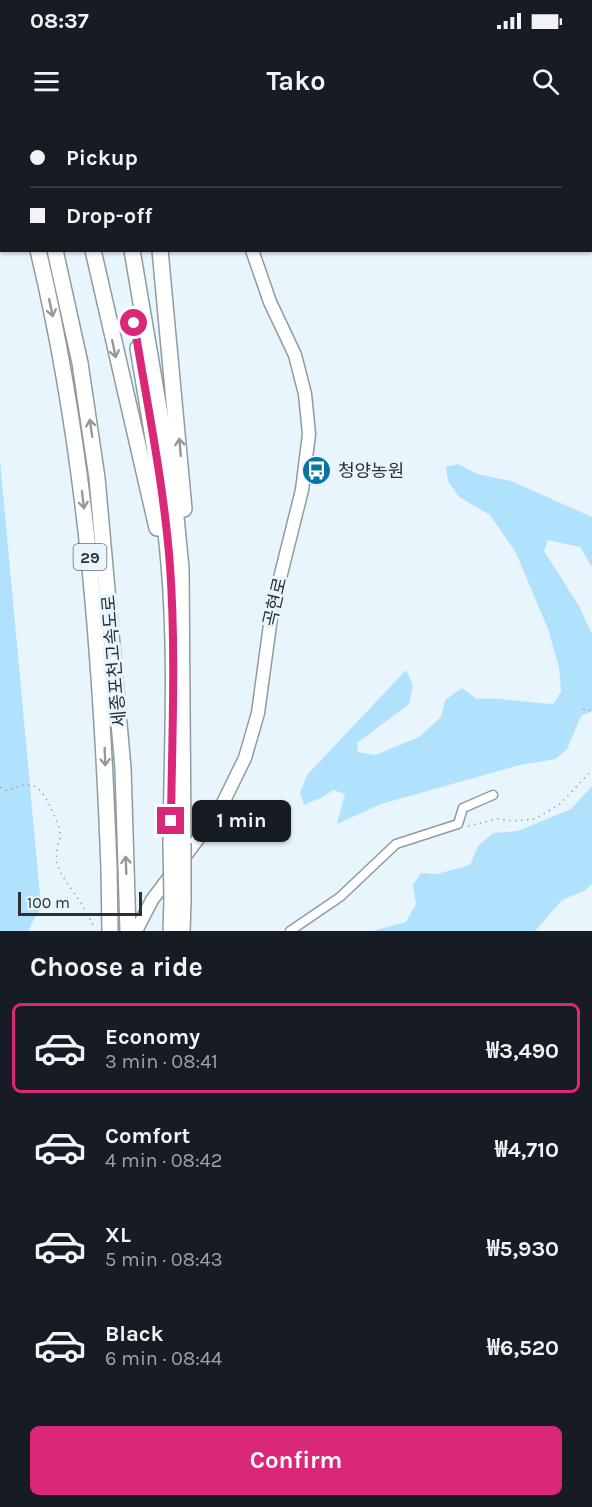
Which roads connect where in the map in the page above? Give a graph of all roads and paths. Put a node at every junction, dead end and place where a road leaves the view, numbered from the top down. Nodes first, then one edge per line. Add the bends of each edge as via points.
1 (38, 252) edge
2 (55, 252) edge
3 (93, 252) edge
4 (121, 252) edge
5 (132, 252) edge
6 (160, 252) edge
7 (253, 252) edge
8 (178, 652) junction
9 (583, 709) dead end
10 (592, 711) edge
11 (592, 770) edge
12 (0, 787) edge
13 (493, 795) dead end
14 (458, 824) junction
15 (177, 901) junction
16 (106, 929) edge
17 (128, 931) edge
18 (136, 931) edge
19 (171, 931) edge
20 (182, 931) edge
21 (290, 931) edge

1 -> 16 highway, 세종포천고속도로 / 29, bridge via 70,405 88,538 99,658 109,868
17 -> 2 highway, 세종포천고속도로 / 29 via 121,735 97,478 80,363
3 -> 8 highway via 155,517
4 - 8 highway via 163,500
5 - 8 highway via 174,497 181,568
8 -> 6 highway via 187,566 182,468
7 - 18 main road, 곡현로 via 295,355 305,394 309,434 302,490 272,610 258,713 245,758 219,811 152,900
8 - 15 highway, bridge
9 - 10 path
11 - 14 path via 560,804 535,819
12 - 16 path via 7,791 16,785 39,788 51,804 59,829 57,863 92,924
13 - 14 street via 463,808
14 - 21 street via 396,844 340,897
15 - 19 highway
15 - 20 highway

